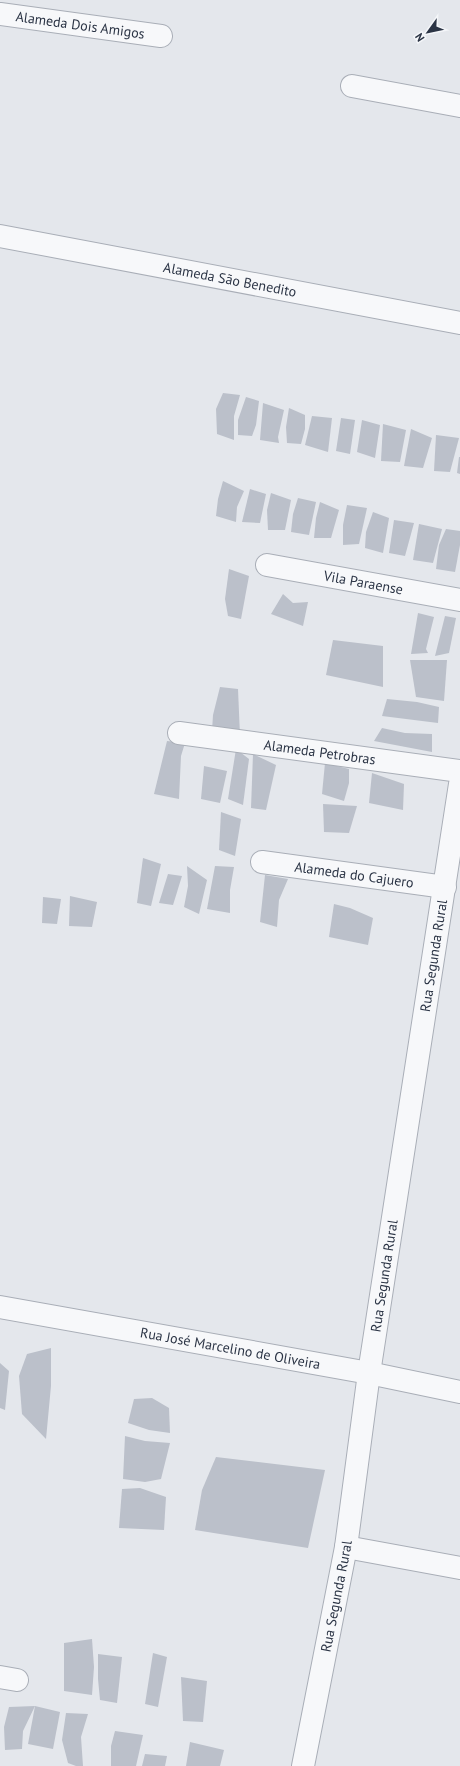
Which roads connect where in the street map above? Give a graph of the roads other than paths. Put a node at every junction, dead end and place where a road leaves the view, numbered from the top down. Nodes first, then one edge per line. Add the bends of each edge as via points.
1 (0, 14) edge
2 (161, 36) dead end
3 (352, 86) dead end
4 (460, 106) edge
5 (0, 236) edge
6 (460, 323) edge
7 (267, 565) dead end
8 (460, 600) edge
9 (179, 733) dead end
10 (460, 771) edge
11 (460, 784) edge
12 (455, 854) edge
13 (262, 862) dead end
14 (445, 887) junction
15 (0, 1307) edge
16 (369, 1373) junction
17 (460, 1392) edge
18 (346, 1547) junction
19 (460, 1568) edge
20 (303, 1766) edge

1 - 2 street, Alameda Dois Amigos
3 - 4 street
5 - 6 street, Alameda São Benedito
7 - 8 street, Vila Paraense
9 - 10 street, Alameda Petrobras
11 - 12 street, Rua Segunda Rural
12 - 14 street, Rua Segunda Rural
13 - 14 street, Alameda do Cajuero
14 - 16 street, Rua Segunda Rural
15 - 16 street, Rua José Marcelino de Oliveira
16 - 17 street, Rua José Marcelino de Oliveira
16 - 18 street, Rua Segunda Rural
18 - 19 street
18 - 20 street, Rua Segunda Rural

